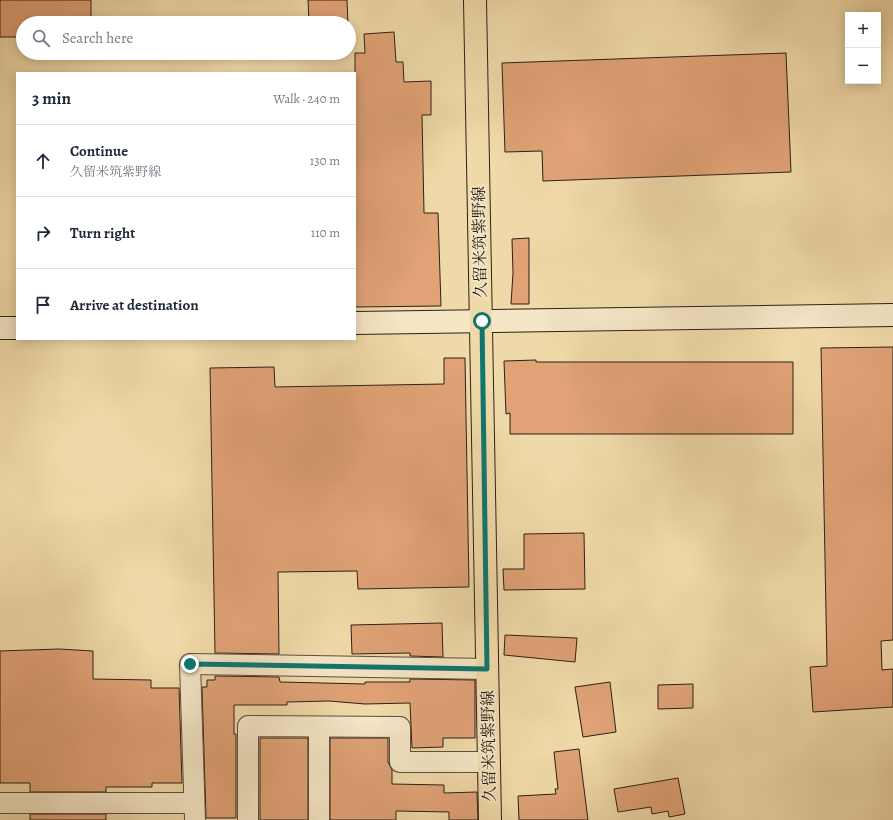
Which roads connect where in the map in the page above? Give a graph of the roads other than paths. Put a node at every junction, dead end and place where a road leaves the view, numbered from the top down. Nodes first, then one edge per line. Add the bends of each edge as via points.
1 (475, 0) edge
2 (893, 315) edge
3 (482, 321) junction
4 (356, 323) edge
5 (0, 328) edge
6 (16, 328) edge
7 (487, 669) junction
8 (319, 727) junction
9 (489, 762) junction
10 (0, 803) edge
11 (195, 812) edge
12 (248, 820) edge
13 (319, 820) edge
14 (490, 820) edge

1 - 3 main road, 久留米筑紫野線
2 - 3 street
3 - 4 street
3 - 7 main road, 久留米筑紫野線
5 - 6 street
7 - 9 main road, 久留米筑紫野線
7 - 11 street via 190,664
8 - 9 street via 400,727 400,762
8 - 12 street via 248,726
8 - 13 street
9 - 14 main road, 久留米筑紫野線
10 - 11 street

